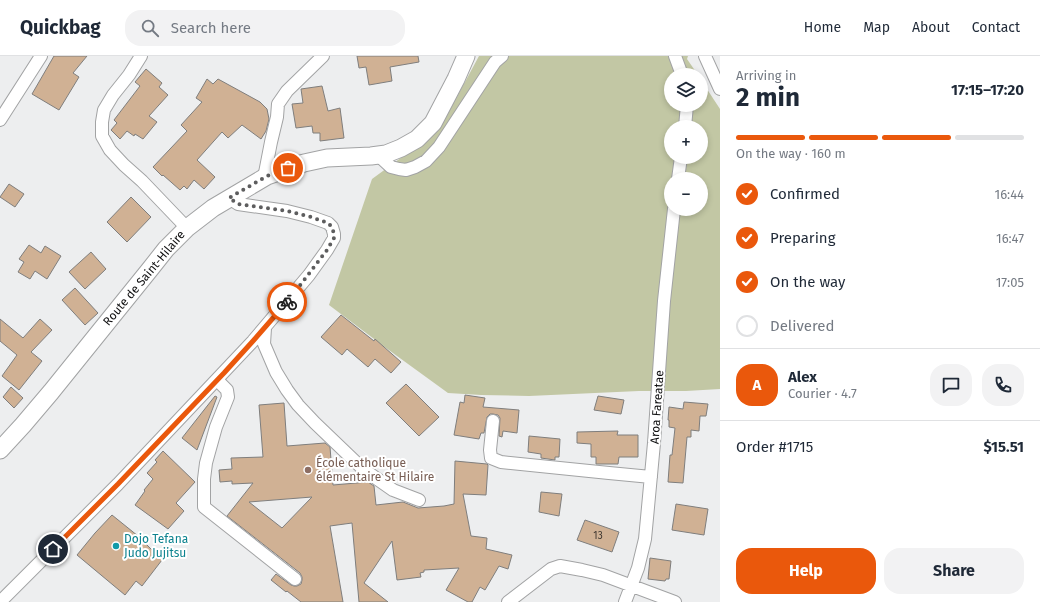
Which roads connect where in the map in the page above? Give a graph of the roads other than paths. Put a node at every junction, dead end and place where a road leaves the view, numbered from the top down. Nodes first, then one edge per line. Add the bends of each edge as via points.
1 (41, 56) edge
2 (141, 56) edge
3 (323, 56) edge
4 (466, 56) edge
5 (502, 56) edge
6 (675, 56) edge
7 (705, 56) edge
8 (679, 68) edge
9 (720, 89) edge
10 (0, 120) edge
11 (378, 155) junction
12 (264, 178) junction
13 (229, 198) junction
14 (673, 216) edge
15 (187, 228) junction
16 (265, 328) junction
17 (217, 380) junction
18 (493, 421) dead end
19 (0, 450) edge
20 (651, 477) junction
21 (419, 500) dead end
22 (295, 580) dead end
23 (632, 585) junction
24 (0, 602) edge
25 (508, 602) edge
26 (625, 602) edge
27 (675, 602) edge

1 - 10 street
2 - 15 street via 104,110 102,136 110,150
3 - 12 street via 287,91 278,104
4 - 11 main road, Route de Saint-Hilaire via 433,123 425,132 401,148
5 - 11 street via 439,147 426,161 406,170 391,167
6 - 8 street
7 - 9 street
11 - 12 main road, Route de Saint-Hilaire via 327,158 304,163
12 - 13 main road, Route de Saint-Hilaire
13 - 15 main road, Route de Saint-Hilaire
13 - 16 street via 238,204 311,217 328,223 334,234 334,238 316,265
14 - 20 street, Aroa Fareatae
15 - 19 main road, Route de Saint-Hilaire via 166,249
16 - 17 street
16 - 21 street via 264,344 276,372 298,405 363,469 393,490
17 - 22 street via 227,390 228,397 206,463 204,507
17 - 24 street
18 - 20 street via 491,458 500,462
20 - 23 street, Aroa Fareatae via 645,539
23 - 25 street via 602,575 560,566 551,569
23 - 26 street, Aroa Fareatae
23 - 27 street

